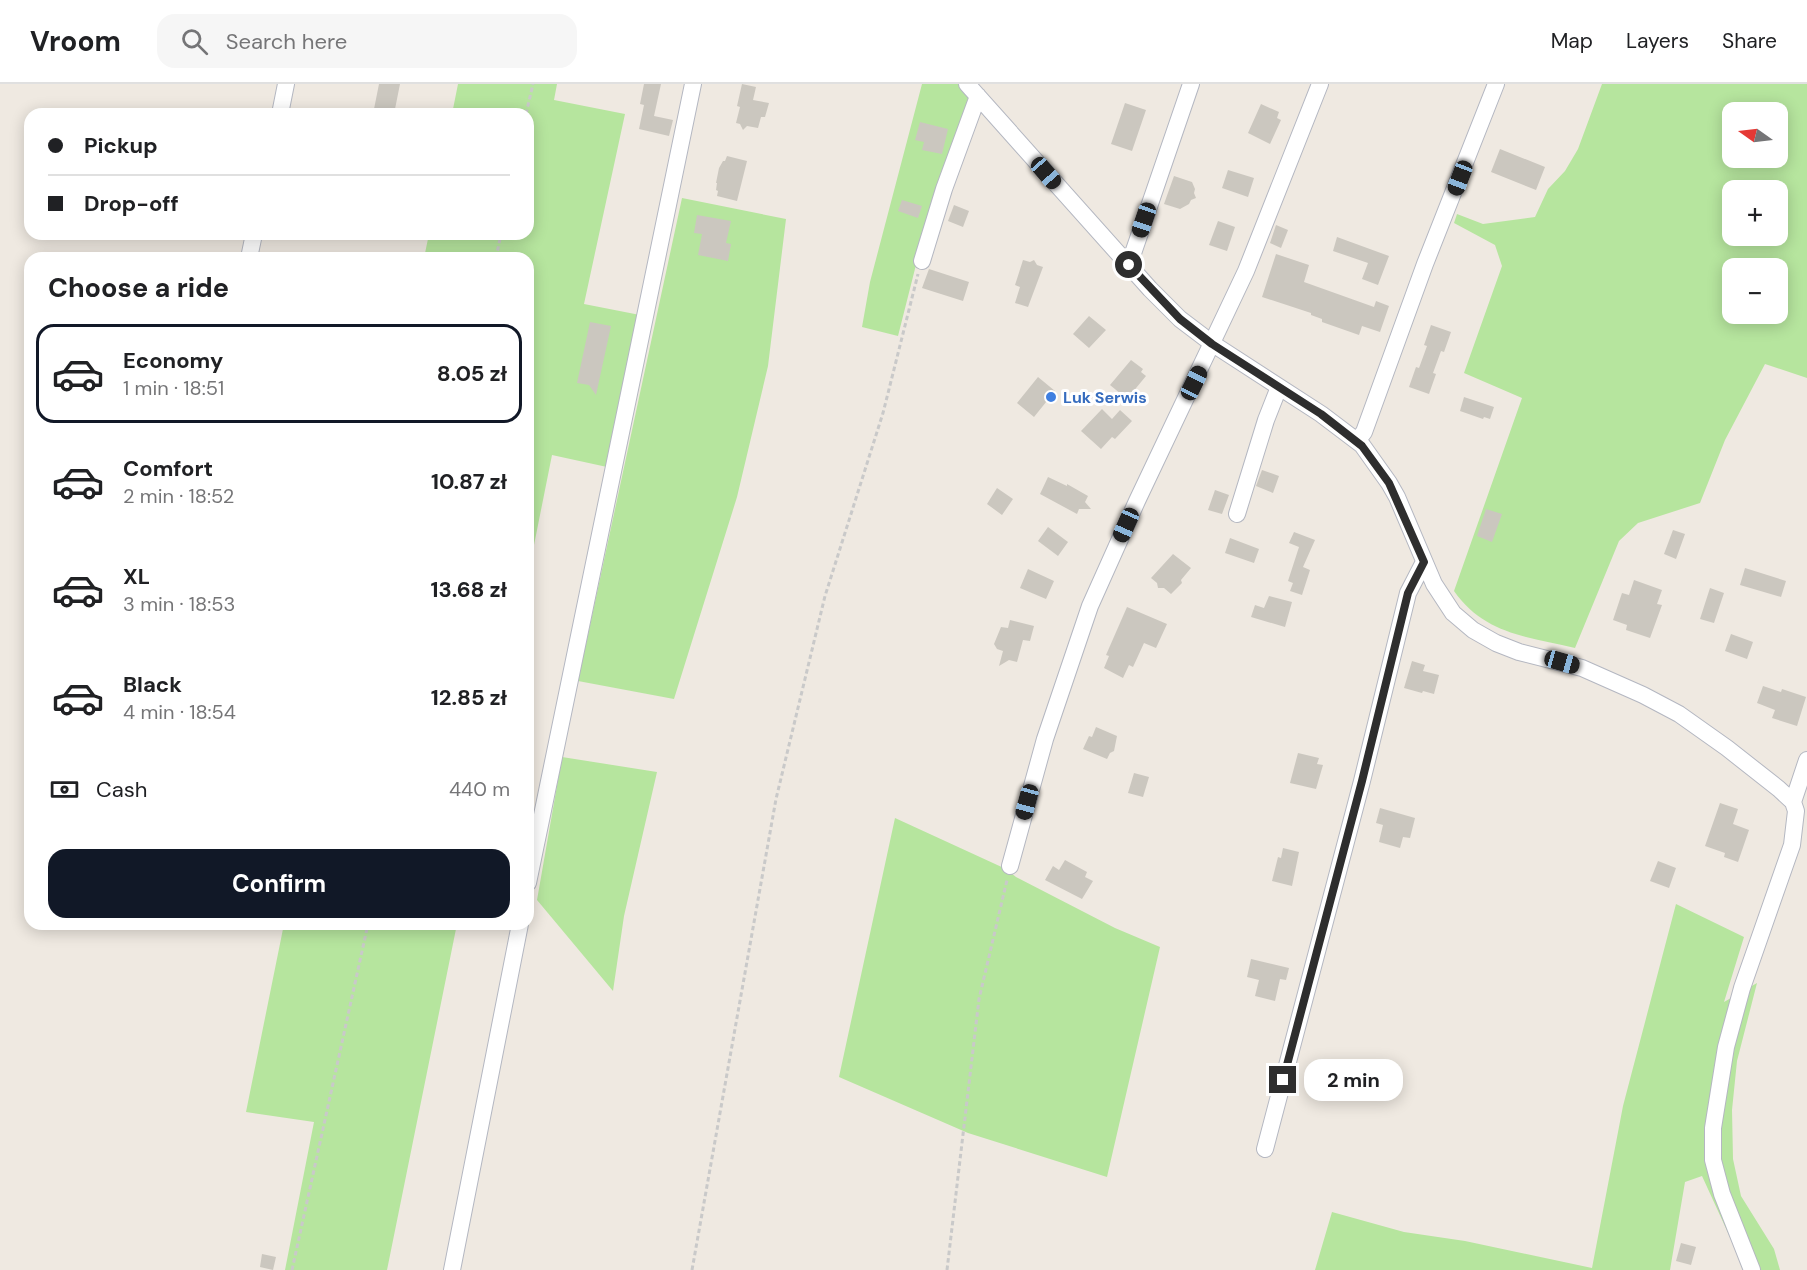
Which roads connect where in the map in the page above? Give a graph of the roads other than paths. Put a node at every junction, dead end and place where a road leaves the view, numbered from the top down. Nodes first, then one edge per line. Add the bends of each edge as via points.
1 (286, 84) edge
2 (693, 84) edge
3 (1191, 84) edge
4 (1320, 84) edge
5 (1496, 84) edge
6 (972, 90) edge
7 (281, 108) edge
8 (922, 261) road end
9 (1129, 265) junction
10 (1212, 344) junction
11 (1279, 387) junction
12 (1357, 441) junction
13 (1238, 514) dead end
14 (1424, 562) junction
15 (1807, 760) edge
16 (1792, 802) junction
17 (534, 854) edge
18 (1010, 866) road end
19 (519, 930) edge
20 (1265, 1149) dead end
21 (452, 1270) edge
22 (1752, 1270) edge

1 - 7 street
2 - 17 street
3 - 9 street
4 - 10 street via 1246,271
5 - 12 street via 1364,432
6 - 8 street
6 - 9 street
9 - 10 street via 1180,319
10 - 11 street
10 - 18 street via 1090,606 1045,739
11 - 12 street
11 - 13 street
12 - 14 street via 1389,483
14 - 16 street via 1453,613 1473,630 1519,652 1582,668 1643,695 1694,725
14 - 20 street via 1408,593
15 - 16 street
16 - 22 street via 1796,811 1792,845 1742,988 1726,1047 1713,1128 1713,1160 1722,1194
19 - 21 street

